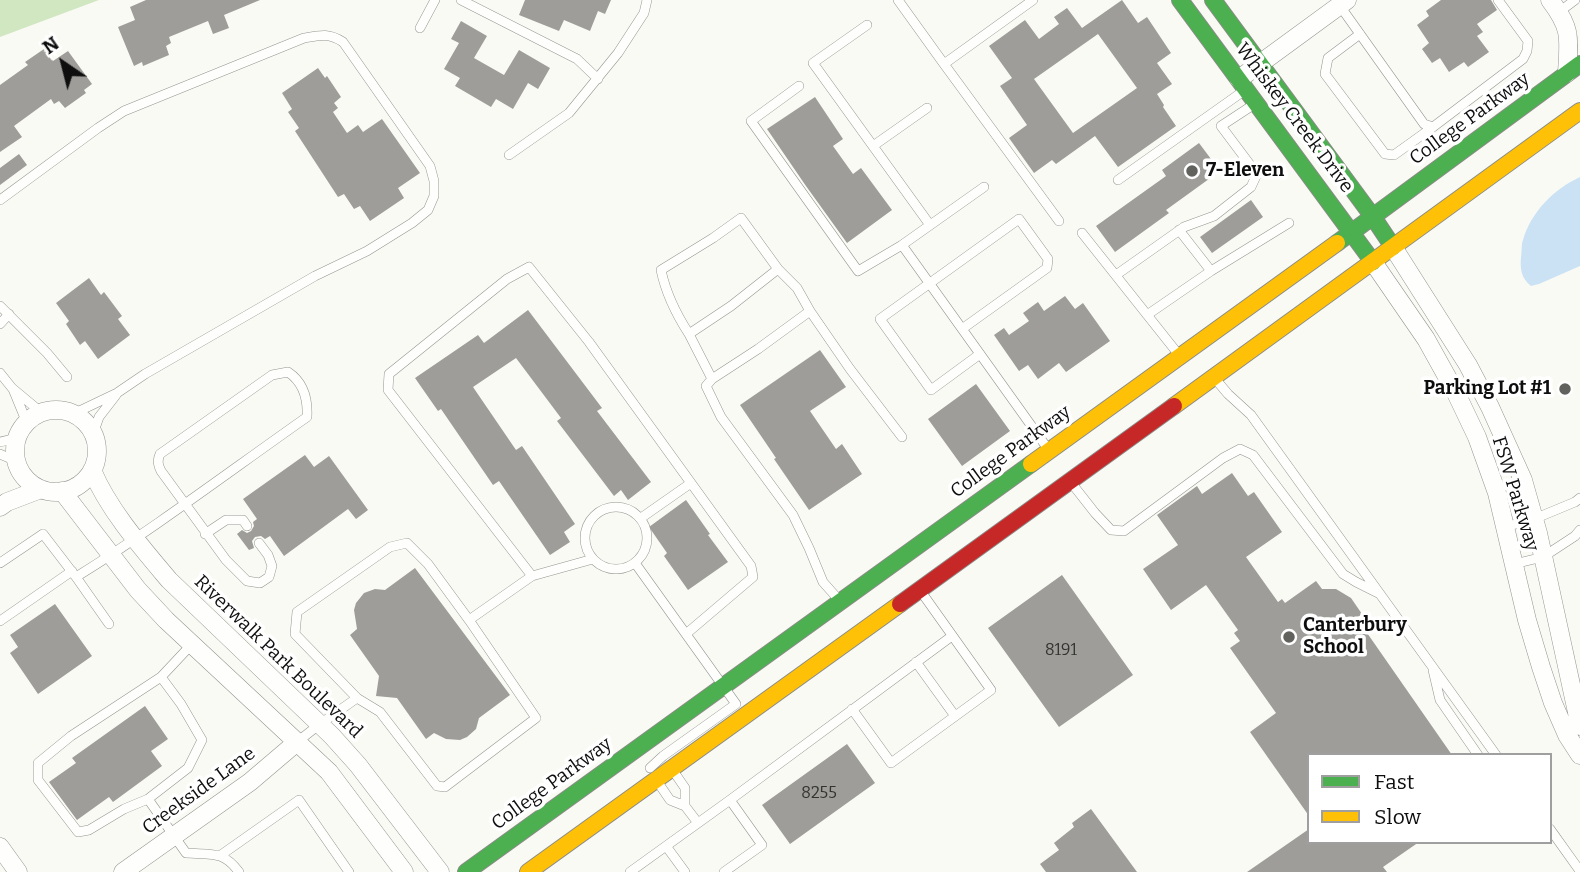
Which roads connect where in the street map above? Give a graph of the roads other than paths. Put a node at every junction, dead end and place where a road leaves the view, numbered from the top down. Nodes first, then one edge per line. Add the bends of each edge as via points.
1 (435, 0) edge
2 (461, 0) edge
3 (647, 0) edge
4 (898, 0) edge
5 (1033, 0) edge
6 (1180, 0) edge
7 (1213, 0) edge
8 (1499, 0) edge
9 (1575, 0) edge
10 (1343, 3) edge
11 (1555, 6) edge
12 (867, 25) dead end
13 (420, 28) dead end
14 (1360, 34) junction
15 (1260, 63) junction
16 (944, 64) junction
17 (1574, 68) edge
18 (598, 79) junction
19 (799, 86) dead end
20 (1247, 91) junction
21 (927, 108) dead end
22 (1580, 111) edge
23 (1433, 127) junction
24 (873, 146) junction
25 (509, 155) dead end
26 (1118, 180) dead end
27 (984, 187) dead end
28 (0, 200) edge
29 (1373, 217) junction
30 (1059, 220) dead end
31 (1289, 222) dead end
32 (930, 225) junction
33 (1180, 229) junction
34 (1352, 231) junction
35 (1082, 233) dead end
36 (902, 245) junction
37 (1393, 247) junction
38 (1373, 262) junction
39 (778, 269) junction
40 (1211, 271) junction
41 (1116, 275) junction
42 (930, 284) junction
43 (0, 306) edge
44 (810, 311) junction
45 (9, 314) junction
46 (1147, 315) junction
47 (0, 324) edge
48 (962, 329) junction
49 (689, 334) junction
50 (980, 354) junction
51 (1180, 356) junction
52 (1160, 370) junction
53 (0, 373) edge
54 (66, 377) dead end
55 (1214, 377) junction
56 (712, 379) junction
57 (12, 388) junction
58 (117, 393) junction
59 (73, 414) junction
60 (21, 429) edge
61 (93, 434) junction
62 (902, 437) dead end
63 (1049, 450) junction
64 (12, 462) edge
65 (92, 470) junction
66 (1070, 481) junction
67 (691, 483) junction
68 (41, 489) junction
69 (62, 491) junction
70 (1580, 498) edge
71 (184, 504) junction
72 (3, 505) edge
73 (641, 518) junction
74 (1534, 519) junction
75 (247, 526) dead end
76 (1505, 527) junction
77 (1580, 530) edge
78 (205, 534) junction
79 (135, 538) junction
80 (260, 544) dead end
81 (112, 555) junction
82 (1543, 557) junction
83 (593, 559) junction
84 (0, 563) edge
85 (635, 563) junction
86 (1514, 564) junction
87 (74, 574) junction
88 (531, 576) junction
89 (919, 589) junction
90 (1381, 594) junction
91 (841, 601) junction
92 (469, 620) junction
93 (0, 621) edge
94 (109, 624) dead end
95 (685, 634) junction
96 (952, 636) junction
97 (192, 644) junction
98 (916, 662) junction
99 (1432, 665) junction
100 (161, 677) junction
101 (723, 686) junction
102 (357, 698) junction
103 (852, 709) junction
104 (955, 716) junction
105 (320, 724) junction
106 (1580, 726) edge
107 (298, 742) junction
108 (1477, 753) edge
109 (1495, 753) edge
110 (1580, 755) edge
111 (672, 769) junction
112 (650, 777) junction
113 (635, 784) dead end
114 (148, 799) junction
115 (730, 800) junction
116 (685, 806) junction
117 (597, 822) junction
118 (698, 823) junction
119 (1552, 833) edge
120 (173, 836) junction
121 (666, 846) junction
122 (0, 847) edge
123 (221, 855) junction
124 (1580, 871) edge
125 (18, 872) edge
126 (123, 872) edge
127 (239, 872) edge
128 (349, 872) edge
129 (404, 872) edge
130 (440, 872) edge
131 (466, 872) edge
132 (528, 872) edge
133 (630, 872) edge
134 (685, 872) edge
135 (724, 872) edge

1 - 13 lane
2 - 18 lane via 577,59
3 - 18 lane via 644,13
4 - 16 lane
5 - 16 lane
6 - 20 main road, Whiskey Creek Drive
7 - 15 main road, Whiskey Creek Drive
8 - 23 lane via 1528,41 1523,59
9 - 11 lane
10 - 14 lane
10 - 15 street
11 - 17 street via 1567,28
12 - 24 lane via 813,63
14 - 23 lane via 1424,124
14 - 23 lane via 1328,58 1325,74 1385,153 1394,155
15 - 20 street
15 - 29 main road, Whiskey Creek Drive
16 - 30 lane
17 - 29 main road, College Parkway
18 - 25 lane via 569,113
19 - 36 lane via 751,121 858,271
20 - 26 lane
20 - 33 lane via 1221,126 1257,174 1251,187 1214,216
20 - 34 main road, Whiskey Creek Drive
21 - 24 lane
22 - 37 main road
24 - 32 lane
27 - 32 lane
28 - 58 lane via 124,111 321,35 344,42 430,166 434,196 428,210 412,223
29 - 34 main road, College Parkway
29 - 37 main road, Whiskey Creek Drive
31 - 40 lane
32 - 36 lane
33 - 40 lane
33 - 41 lane
34 - 38 main road, Whiskey Creek Drive
34 - 51 main road, College Parkway
35 - 41 lane
36 - 42 lane
37 - 38 main road
37 - 74 street, FSW Parkway via 1490,407 1523,480
38 - 55 main road
38 - 76 street, FSW Parkway via 1426,339 1456,393 1477,437
39 - 44 lane via 797,288
39 - 49 lane
39 - 49 lane via 741,218 661,270
40 - 46 lane
41 - 46 lane
42 - 48 lane
42 - 48 lane via 1020,219 1048,258 1047,268
42 - 50 lane via 880,319 931,390
43 - 45 lane
44 - 56 lane
44 - 62 lane
45 - 47 lane
45 - 54 lane
46 - 51 lane
48 - 50 lane
49 - 56 lane
50 - 63 lane
51 - 52 main road, College Parkway
52 - 63 main road, College Parkway
52 - 66 main road via 1137,403 1076,447 1070,459
53 - 57 lane
55 - 66 main road
55 - 90 lane via 1251,415
56 - 91 lane via 706,386 721,417 793,515 823,582
57 - 60 lane
57 - 60 lane
58 - 59 lane
58 - 61 lane
59 - 60 street via 57,410
59 - 61 street
60 - 64 street
61 - 65 street via 97,446
63 - 91 main road, College Parkway
64 - 68 street
64 - 72 street
65 - 69 street via 74,487
65 - 79 street, Riverwalk Park Boulevard via 99,488
66 - 89 main road
66 - 90 lane via 1111,530 1124,531 1240,449 1253,455 1343,574
67 - 73 lane
67 - 88 lane via 529,267 507,279 389,374 388,390
67 - 95 lane via 751,566 753,577
68 - 69 street
68 - 72 street
69 - 81 street
70 - 74 lane
71 - 71 lane via 307,417 297,379 288,372 272,375 160,454 158,466
71 - 78 lane
71 - 79 lane
73 - 83 lane via 634,511 614,506 596,514 585,541
73 - 85 lane via 648,537
74 - 76 lane
74 - 82 street, FSW Parkway
75 - 78 lane via 243,520 226,520
76 - 86 street, FSW Parkway
77 - 82 lane
78 - 80 lane via 247,581 260,583 269,577 272,566
79 - 81 lane
79 - 105 street, Riverwalk Park Boulevard via 187,599
81 - 87 lane
81 - 97 street via 147,600
82 - 86 lane
82 - 106 street, FSW Parkway
83 - 85 lane via 618,569
83 - 88 lane
84 - 87 lane via 43,534
85 - 95 lane
86 - 110 street, FSW Parkway via 1553,703
87 - 93 lane
87 - 94 lane
88 - 92 lane
89 - 96 lane
89 - 111 main road
90 - 99 lane
91 - 101 main road, College Parkway
92 - 102 lane via 407,543 390,547 316,598 297,612 295,634
92 - 102 lane via 536,718 445,787 438,786 380,712
95 - 101 lane
96 - 98 lane
96 - 104 lane via 991,690
97 - 100 lane
97 - 107 street
98 - 103 lane
98 - 104 lane
99 - 108 lane via 1440,700
99 - 109 lane
100 - 114 lane via 202,740 188,768
100 - 114 lane via 38,763 38,780 78,832
101 - 112 lane via 736,704 663,756
101 - 131 main road, College Parkway
102 - 105 lane
103 - 104 lane via 891,763
103 - 115 lane
105 - 107 lane
105 - 130 street, Riverwalk Park Boulevard via 358,765
107 - 120 street, Creekside Lane
107 - 129 street via 335,780
111 - 112 main road
111 - 116 lane via 685,788
112 - 116 lane via 670,800
112 - 117 main road
113 - 117 lane
114 - 120 lane
115 - 118 lane
115 - 135 lane via 762,845
116 - 118 lane
117 - 132 main road
118 - 121 lane
119 - 124 lane
120 - 123 lane via 186,853
120 - 126 street, Creekside Lane
121 - 133 lane
121 - 134 lane
122 - 125 street
123 - 127 lane
123 - 128 lane via 299,800

